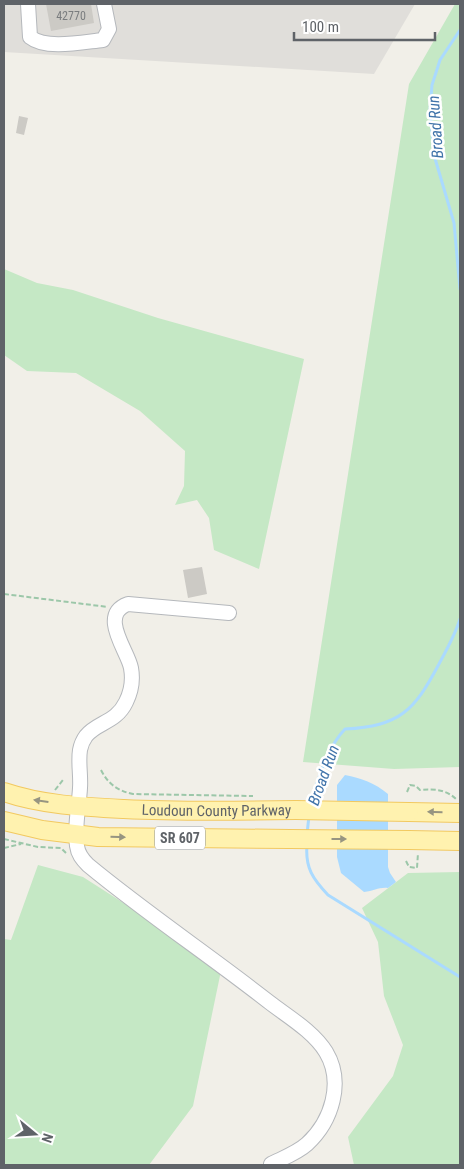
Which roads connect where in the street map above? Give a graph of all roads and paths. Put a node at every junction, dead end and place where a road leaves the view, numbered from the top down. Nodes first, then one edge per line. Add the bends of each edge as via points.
1 (28, 4) edge
2 (104, 4) edge
3 (4, 594) edge
4 (120, 608) junction
5 (228, 613) dead end
6 (101, 770) dead end
7 (108, 781) junction
8 (104, 783) dead end
9 (4, 792) edge
10 (407, 792) dead end
11 (258, 797) dead end
12 (460, 804) edge
13 (79, 806) junction
14 (460, 813) edge
15 (4, 821) edge
16 (76, 834) junction
17 (4, 839) edge
18 (460, 841) edge
19 (22, 843) junction
20 (414, 845) junction
21 (4, 848) edge
22 (68, 856) dead end
23 (406, 861) dead end
24 (271, 1164) dead end

1 - 2 lane via 30,37 36,42 54,44 103,40 109,29
3 - 4 path
4 - 5 lane via 128,604
4 - 13 lane via 116,635 131,668 131,685 118,714 86,735 81,744
6 - 7 path
7 - 8 path
7 - 11 path via 116,788 133,794
13 -> 9 main road, Loudoun County Parkway / SR 607 via 24,799
10 - 12 path via 410,785 420,790 440,789
14 -> 13 main road, Loudoun County Parkway / SR 607, bridge via 174,812
13 - 16 lane
15 - 16 main road, Loudoun County Parkway / SR 607
16 -> 20 main road, Loudoun County Parkway / SR 607, bridge via 121,838 290,839
16 - 24 lane via 80,857 88,866 310,1034 325,1051 334,1079 327,1119 307,1144
17 - 19 path
18 - 20 main road, Loudoun County Parkway / SR 607
19 - 21 path
19 - 22 path via 61,848
20 - 23 path via 417,868 409,866

